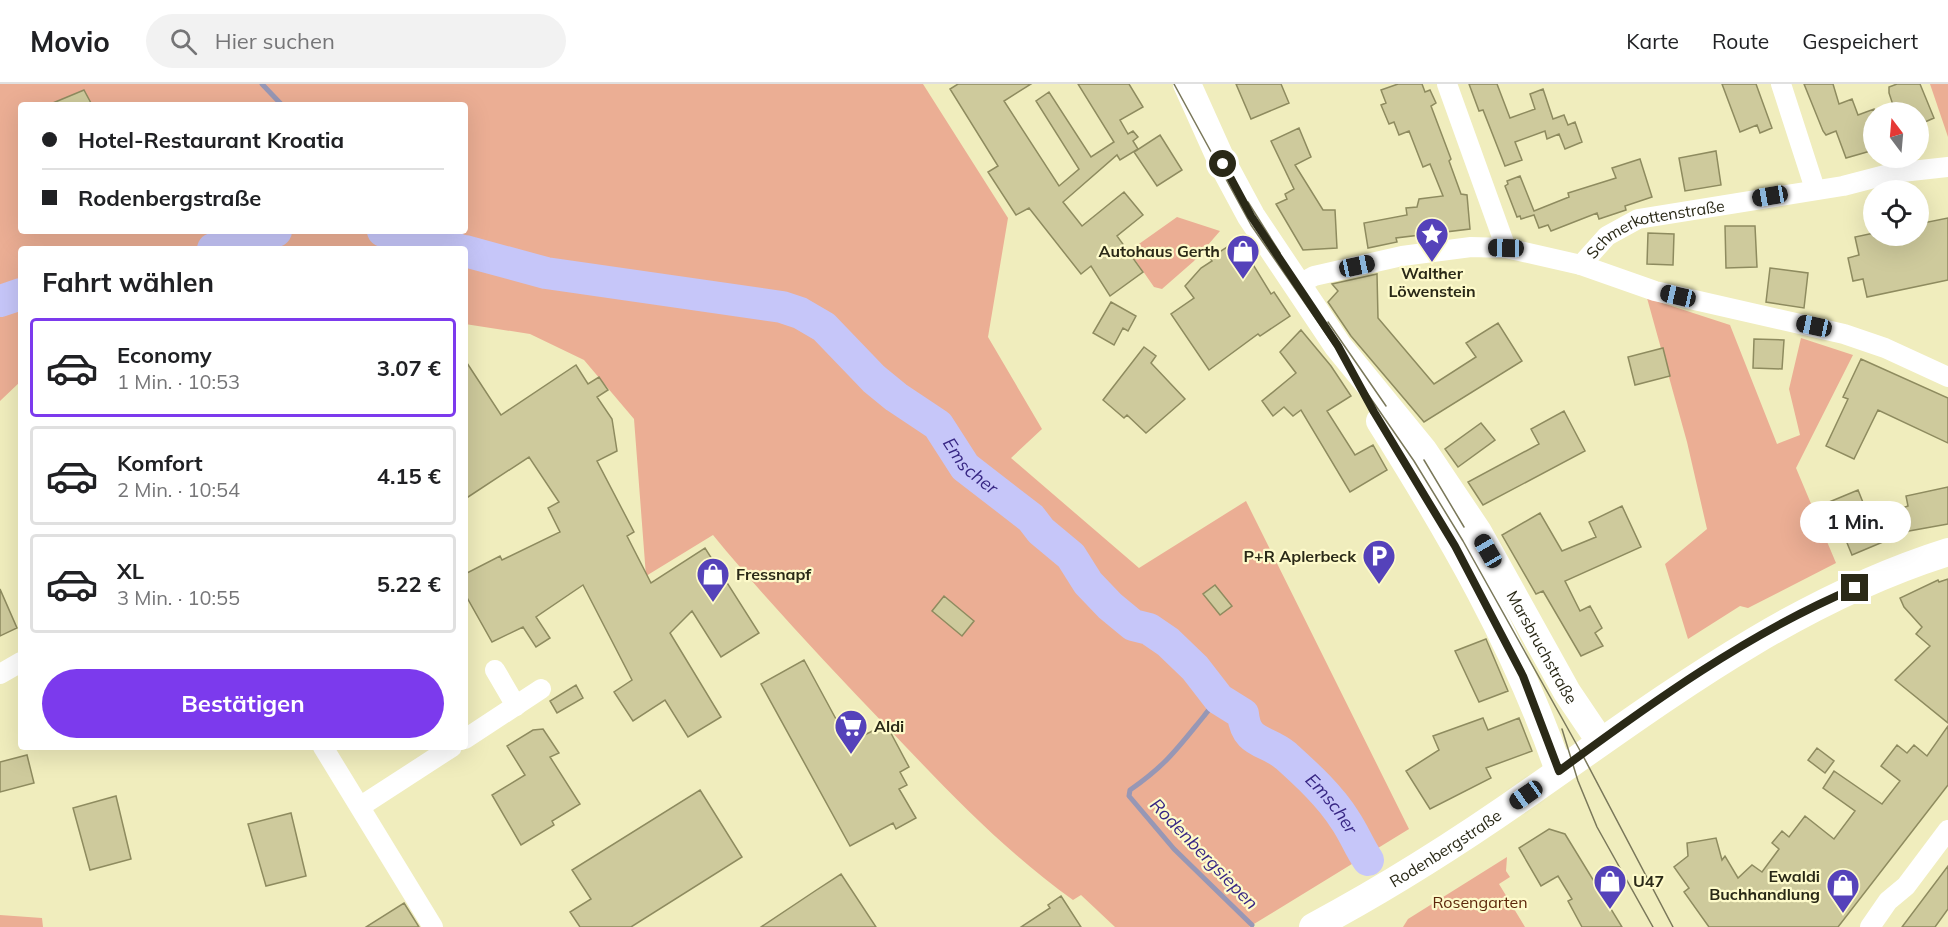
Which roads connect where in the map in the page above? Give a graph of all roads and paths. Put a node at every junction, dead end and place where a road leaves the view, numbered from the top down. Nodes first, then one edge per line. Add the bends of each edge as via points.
1 (1187, 84) edge
2 (1447, 84) edge
3 (1781, 84) edge
4 (1948, 167) edge
5 (1815, 189) junction
6 (1506, 248) junction
7 (1581, 265) junction
8 (1296, 286) junction
9 (1338, 346) junction
10 (1948, 377) edge
11 (1948, 552) edge
12 (18, 664) edge
13 (495, 670) dead end
14 (0, 674) edge
15 (541, 689) dead end
16 (516, 705) junction
17 (468, 737) edge
18 (1600, 741) junction
19 (325, 750) edge
20 (448, 750) edge
21 (1559, 771) junction
22 (361, 806) junction
23 (1948, 830) edge
24 (433, 927) edge
25 (1313, 927) edge
26 (1870, 927) edge

1 - 8 street, Marsbruchstraße via 1231,181
2 - 6 street
3 - 5 street
4 - 5 street, Schmerkottenstraße via 1893,173
5 - 7 street, Schmerkottenstraße via 1638,219 1606,236
6 - 7 street
6 - 8 street via 1471,247 1402,256 1314,276
7 - 10 street via 1655,291 1844,334
8 - 9 street, Marsbruchstraße
9 - 18 street, Marsbruchstraße via 1423,450 1478,532 1567,692
9 - 21 street, Marsbruchstraße via 1455,546 1508,647 1537,707
11 - 18 street, Rodenbergstraße via 1834,597 1777,627
12 - 14 street
13 - 16 street
15 - 16 street
16 - 17 street
18 - 21 street, Rodenbergstraße
19 - 22 street
20 - 22 street
21 - 25 street, Rodenbergstraße via 1402,877
22 - 24 street
23 - 26 street

